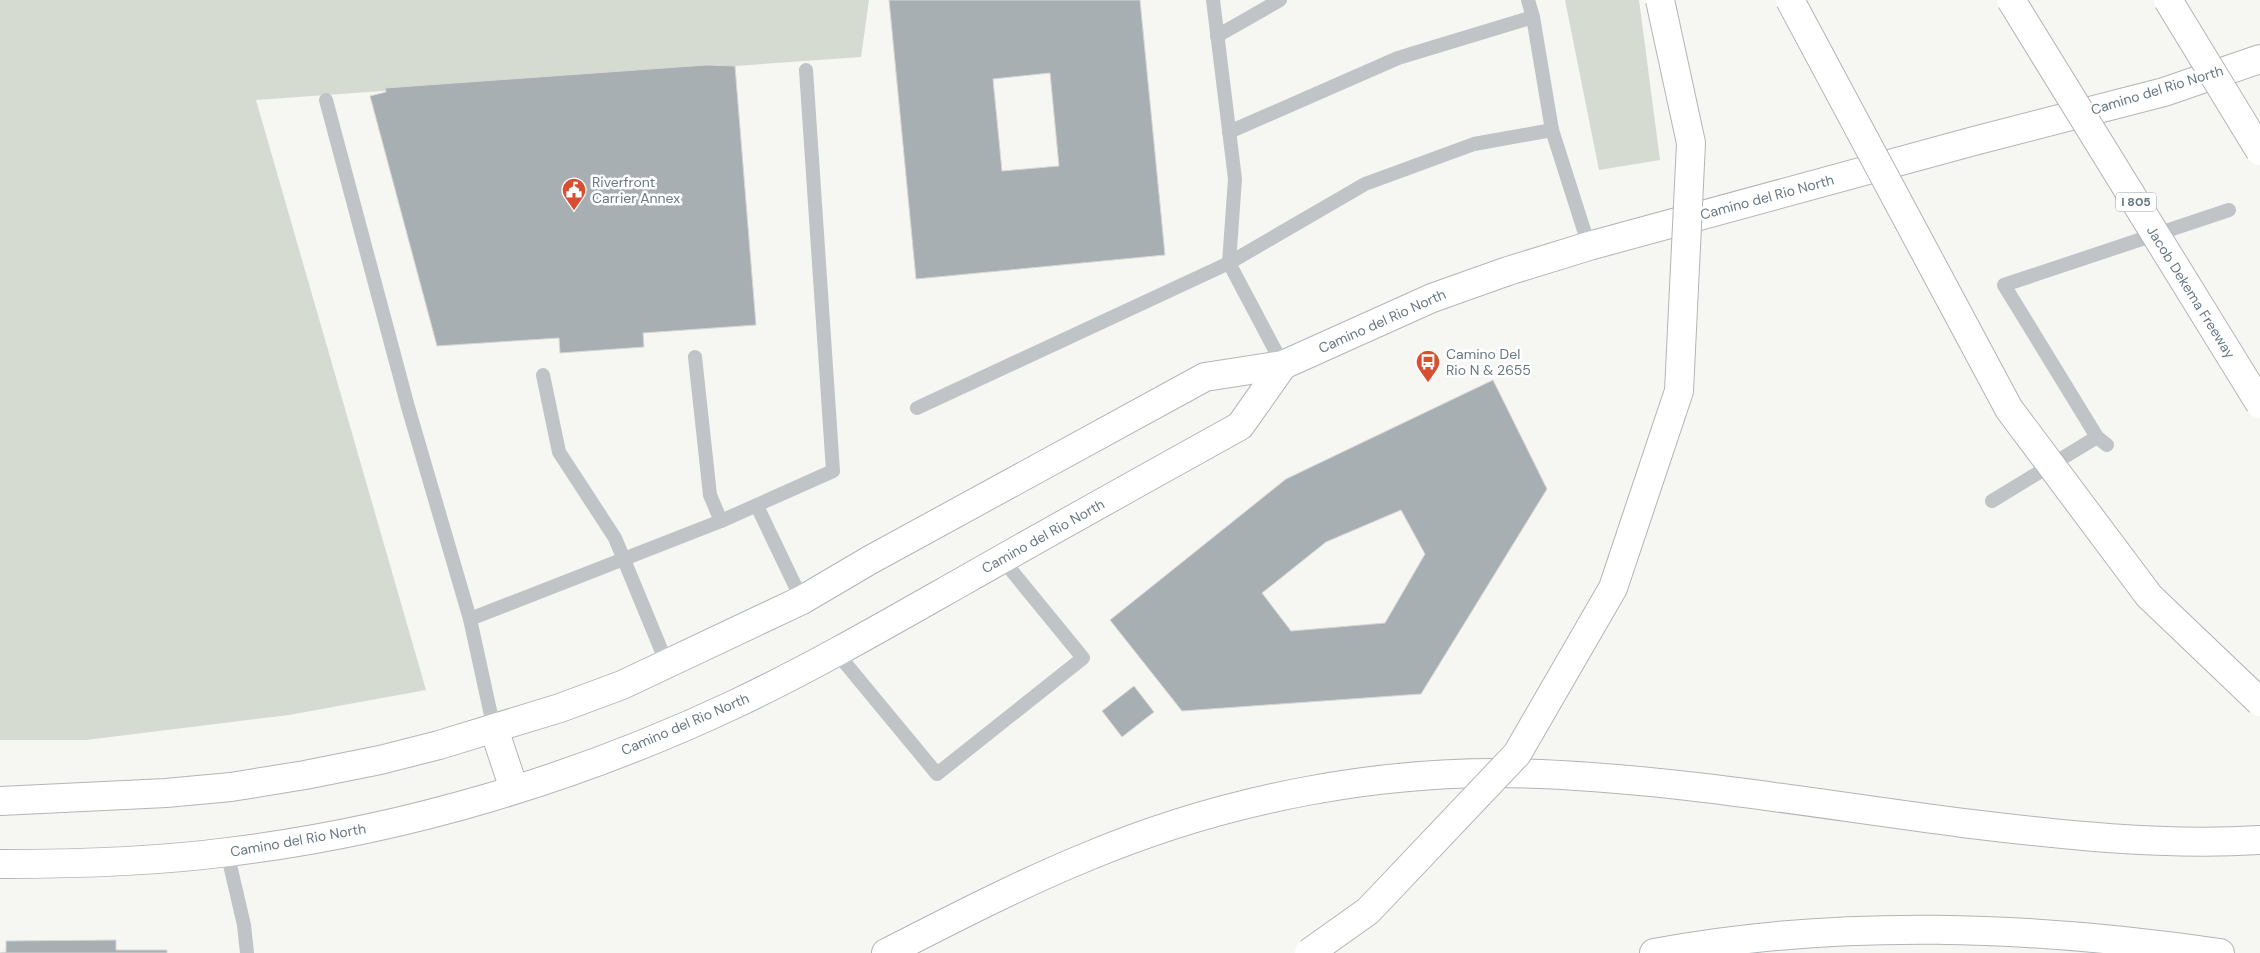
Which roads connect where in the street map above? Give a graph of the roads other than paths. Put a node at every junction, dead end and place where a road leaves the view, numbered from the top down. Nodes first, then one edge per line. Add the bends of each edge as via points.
1 (1213, 0) edge
2 (1280, 0) edge
3 (1528, 0) edge
4 (1660, 0) edge
5 (1790, 0) edge
6 (2011, 0) edge
7 (2168, 0) edge
8 (1533, 16) junction
9 (1217, 36) junction
10 (2260, 59) edge
11 (806, 70) dead end
12 (326, 100) dead end
13 (1552, 130) junction
14 (1229, 132) junction
15 (2260, 151) edge
16 (2228, 210) dead end
17 (1589, 246) junction
18 (1229, 263) junction
19 (695, 357) dead end
20 (1284, 365) junction
21 (543, 375) dead end
22 (2260, 404) edge
23 (917, 408) dead end
24 (1992, 501) dead end
25 (757, 506) junction
26 (721, 521) junction
27 (1002, 559) junction
28 (624, 560) junction
29 (802, 600) junction
30 (470, 619) junction
31 (836, 652) junction
32 (667, 664) junction
33 (2260, 702) edge
34 (494, 729) junction
35 (514, 789) junction
36 (0, 802) edge
37 (2260, 840) edge
38 (227, 852) junction
39 (0, 864) edge
40 (247, 953) edge
41 (886, 953) edge
42 (1309, 953) edge
43 (1654, 953) edge
44 (2220, 953) edge

1 - 9 lane
2 - 9 lane
3 - 8 lane
4 - 42 main road, bridge via 1690,143 1679,391 1613,588 1517,754 1368,911
5 - 33 main road, bridge via 2009,409 2149,596
6 - 22 main road, Jacob Dekema Freeway / I 805, bridge
7 - 15 main road, bridge
8 - 13 lane
8 - 14 lane via 1398,58
9 - 14 lane
10 - 17 main road, Camino del Rio North via 2164,92
11 - 25 lane via 833,471
12 - 30 lane via 408,407
13 - 17 lane
13 - 18 lane via 1474,144 1365,184
14 - 18 lane via 1235,179
16 - 24 lane via 2004,285 2102,441
17 - 20 main road, Camino del Rio North via 1432,298
18 - 20 lane
18 - 23 lane
19 - 26 lane via 710,495
20 - 27 main road, Camino del Rio North via 1240,426
20 - 29 main road, Camino del Rio North via 1205,377
21 - 28 lane via 559,452 615,538
25 - 26 lane
25 - 29 lane
26 - 28 lane
27 - 31 main road, Camino del Rio North
27 - 31 lane via 1084,658 937,774
28 - 30 lane
28 - 32 lane
29 - 32 main road, Camino del Rio North
30 - 34 lane
31 - 35 main road, Camino del Rio North via 735,704 666,734
32 - 34 main road, Camino del Rio North via 587,698
34 - 35 main road
34 - 36 main road, Camino del Rio North via 380,760 231,787 87,799
35 - 38 main road, Camino del Rio North via 396,822
37 - 41 main road via 2201,842 2024,831 1613,779 1538,774 1406,778 1277,797 1143,835 1014,888
38 - 39 main road, Camino del Rio North via 129,860
38 - 40 lane
43 - 44 main road via 1765,937 1963,929 2129,940

